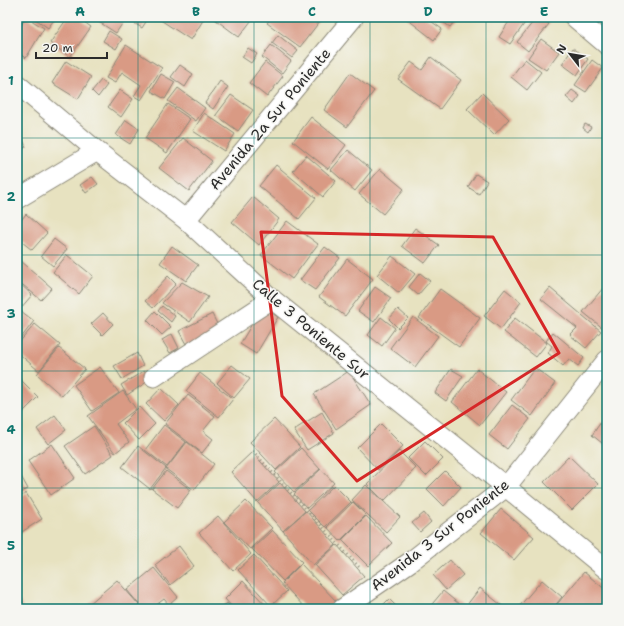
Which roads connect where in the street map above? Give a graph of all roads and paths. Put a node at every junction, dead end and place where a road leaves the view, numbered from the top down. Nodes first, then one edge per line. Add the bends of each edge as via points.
1 (354, 17) edge
2 (574, 17) edge
3 (607, 45) edge
4 (17, 84) edge
5 (97, 151) junction
6 (17, 199) edge
7 (186, 220) junction
8 (272, 299) junction
9 (607, 360) edge
10 (154, 377) dead end
11 (253, 451) dead end
12 (506, 487) junction
13 (607, 570) edge
14 (377, 585) junction
15 (342, 609) edge

1 - 7 street, Avenida 2a Sur Poniente
2 - 3 street
4 - 5 street, Calle 3 Poniente Sur
5 - 6 street
5 - 7 street, Calle 3 Poniente Sur
7 - 8 street, Calle 3 Poniente Sur
8 - 10 street
8 - 12 street, Calle 3 Poniente Sur
9 - 12 street, Avenida 3 Sur Poniente
11 - 14 path
12 - 13 street, Calle 3 Poniente Sur
12 - 14 street, Avenida 3 Sur Poniente
14 - 15 street, Avenida 3 Sur Poniente

